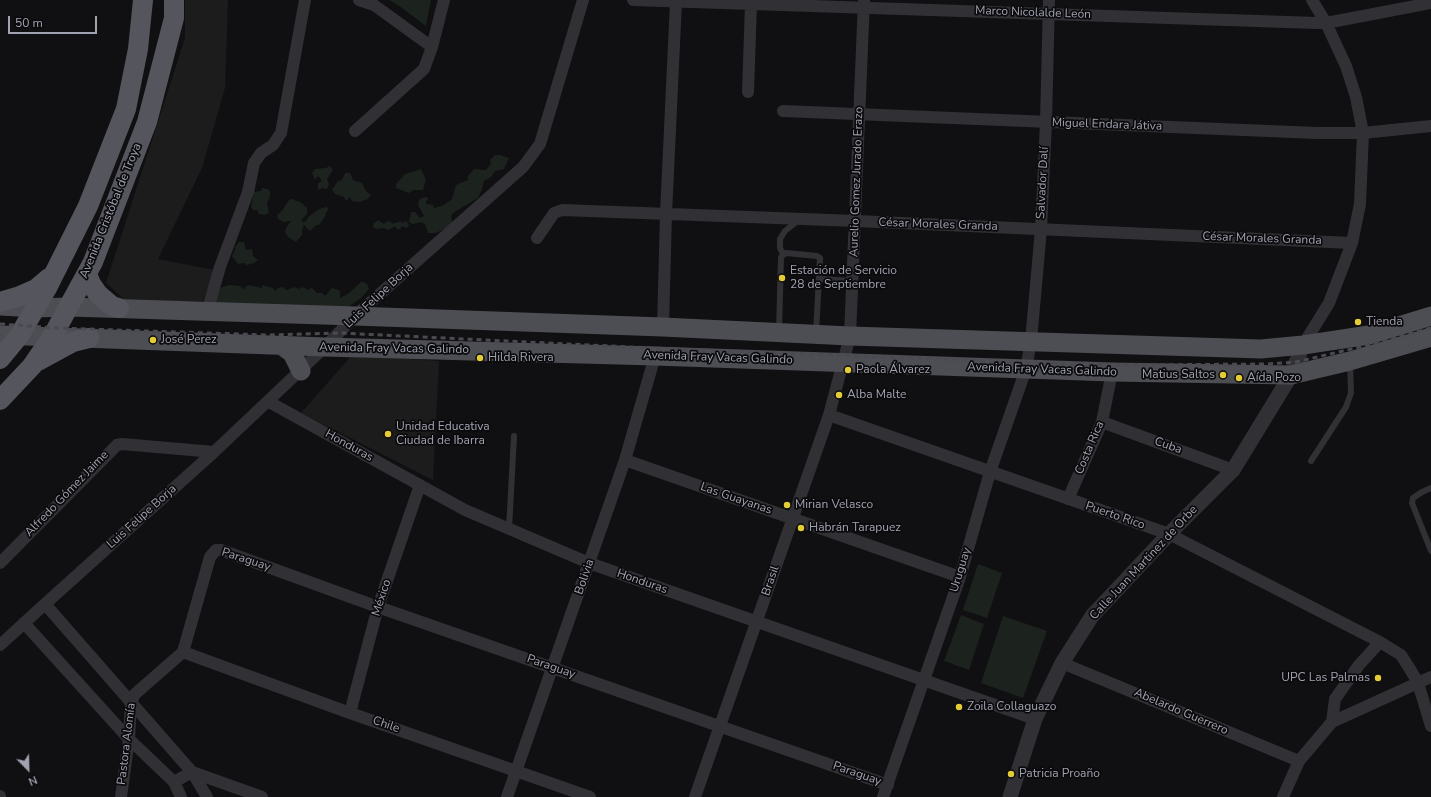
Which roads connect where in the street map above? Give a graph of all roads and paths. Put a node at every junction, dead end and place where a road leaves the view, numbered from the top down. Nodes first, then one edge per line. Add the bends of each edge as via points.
1 (143, 0) edge
2 (174, 0) edge
3 (305, 0) edge
4 (359, 0) edge
5 (444, 0) edge
6 (583, 0) edge
7 (632, 0) edge
8 (1049, 0) edge
9 (1312, 0) edge
10 (676, 2) junction
11 (1431, 3) edge
12 (751, 4) junction
13 (864, 4) edge
14 (1049, 14) junction
15 (1326, 23) junction
16 (432, 47) junction
17 (748, 92) dead end
18 (783, 112) dead end
19 (860, 115) junction
20 (1046, 122) junction
21 (1431, 126) edge
22 (355, 131) dead end
23 (1363, 133) junction
24 (666, 214) junction
25 (800, 219) junction
26 (856, 221) junction
27 (1041, 229) junction
28 (537, 238) dead end
29 (1352, 243) junction
30 (783, 254) junction
31 (55, 273) junction
32 (87, 274) junction
33 (820, 279) junction
34 (853, 281) junction
35 (0, 302) edge
36 (0, 306) edge
37 (69, 307) junction
38 (35, 308) junction
39 (119, 308) junction
40 (207, 312) junction
41 (355, 316) junction
42 (1431, 316) edge
43 (663, 327) junction
44 (779, 333) junction
45 (10, 335) edge
46 (816, 335) junction
47 (52, 336) junction
48 (850, 336) junction
49 (1431, 337) edge
50 (89, 338) junction
51 (1031, 341) junction
52 (1303, 345) junction
53 (282, 346) junction
54 (325, 347) junction
55 (655, 356) junction
56 (0, 359) edge
57 (1350, 361) junction
58 (844, 363) junction
59 (32, 366) junction
60 (1026, 369) junction
61 (301, 371) junction
62 (1112, 372) junction
63 (1290, 375) junction
64 (0, 400) edge
65 (268, 402) junction
66 (829, 415) junction
67 (1102, 422) junction
68 (514, 436) dead end
69 (214, 452) junction
70 (625, 460) junction
71 (1311, 461) dead end
72 (1233, 470) junction
73 (990, 472) junction
74 (420, 485) junction
75 (1431, 488) edge
76 (1068, 499) junction
77 (793, 519) junction
78 (509, 529) junction
79 (1169, 534) junction
80 (1431, 551) edge
81 (0, 563) edge
82 (589, 563) junction
83 (960, 577) junction
84 (45, 604) junction
85 (378, 608) junction
86 (757, 622) junction
87 (24, 623) junction
88 (1380, 642) junction
89 (0, 645) edge
90 (183, 652) junction
91 (1062, 663) junction
92 (553, 668) junction
93 (1431, 677) edge
94 (924, 681) junction
95 (1418, 683) junction
96 (130, 702) junction
97 (350, 713) junction
98 (1035, 719) junction
99 (1332, 722) junction
100 (720, 726) junction
101 (1431, 726) edge
102 (129, 740) junction
103 (1299, 761) junction
104 (516, 771) junction
105 (192, 772) junction
106 (174, 782) junction
107 (888, 784) junction
108 (120, 797) edge
109 (181, 797) edge
110 (207, 797) edge
111 (262, 797) edge
112 (507, 797) edge
113 (590, 797) edge
114 (695, 797) edge
115 (883, 797) edge
116 (1010, 797) edge
117 (1284, 797) edge

1 - 31 highway, Avenida Cristóbal de Troya via 138,49 126,109 88,206
2 - 32 highway, Avenida Cristóbal de Troya via 174,18 147,122
3 - 40 street via 281,133 273,145 261,153 254,163 248,192 220,267
4 - 16 street via 374,5
5 - 16 street
6 - 41 street, Luis Felipe Borja via 540,144 523,167
7 - 10 street, Marco Nicolalde León
8 - 14 street, Salvador Dalí
9 - 15 street
10 - 12 street, Marco Nicolalde León
10 - 24 street
11 - 15 street, Marco Nicolalde León
12 - 13 street, Marco Nicolalde León
12 - 17 street
13 - 14 street, Marco Nicolalde León
13 - 19 street, Aurelio Gomez Jurado Erazo
14 - 15 street, Marco Nicolalde León
14 - 20 street, Salvador Dalí
15 - 23 street via 1346,66 1356,97
16 - 22 street via 424,69
18 - 19 street, Miguel Endara Játiva
19 - 20 street, Miguel Endara Játiva
19 - 26 street, Aurelio Gomez Jurado Erazo
20 - 23 street, Miguel Endara Játiva
20 - 27 street, Salvador Dalí
21 - 23 street, Miguel Endara Játiva
23 - 29 street via 1360,204
24 - 25 street, César Morales Granda
24 - 28 street, César Morales Granda via 562,210 554,213
24 - 43 street
25 - 26 street, César Morales Granda
25 - 30 lane via 780,239
26 - 27 street, César Morales Granda
26 - 34 street, Aurelio Gomez Jurado Erazo
27 - 29 street, César Morales Granda
27 - 51 street, Salvador Dalí
29 - 52 street via 1329,302
30 - 33 lane via 820,258
30 - 44 lane
31 - 35 highway via 36,289
31 - 38 highway, Avenida Cristóbal de Troya
32 - 37 highway, Avenida Cristóbal de Troya
32 - 39 highway via 98,294 112,306
33 - 34 lane
33 - 46 lane
34 - 48 street, Aurelio Gomez Jurado Erazo
36 - 38 main road
37 - 38 main road
37 - 39 main road
37 - 47 highway, Avenida Cristóbal de Troya
38 - 45 highway, Avenida Cristóbal de Troya
39 - 40 main road
40 - 41 main road
41 - 43 main road
41 - 54 street, Luis Felipe Borja
42 - 52 main road via 1369,335
43 - 44 main road
44 - 46 main road
45 - 47 main road, Avenida Fray Vacas Galindo
45 - 56 highway, Avenida Cristóbal de Troya
46 - 48 main road
47 - 50 main road, Avenida Fray Vacas Galindo
47 - 59 highway, Avenida Cristóbal de Troya
48 - 51 main road
48 - 58 street, Aurelio Gomez Jurado Erazo
49 - 57 main road, Avenida Fray Vacas Galindo
50 - 53 main road, Avenida Fray Vacas Galindo
50 - 59 highway via 73,342
51 - 52 main road via 1261,349
51 - 60 street, Uruguay
52 - 63 street, Calle Juan Martinez de Orbe
53 - 54 main road, Avenida Fray Vacas Galindo
53 - 61 main road via 292,353
54 - 55 main road, Avenida Fray Vacas Galindo
54 - 61 street, Luis Felipe Borja
55 - 58 main road, Avenida Fray Vacas Galindo
55 - 70 street, Bolivia
57 - 63 main road, Avenida Fray Vacas Galindo
57 - 71 lane via 1351,393 1346,407
58 - 60 main road, Avenida Fray Vacas Galindo
58 - 66 street, Brasil
59 - 64 highway, Avenida Cristóbal de Troya
60 - 62 main road, Avenida Fray Vacas Galindo
60 - 73 street, Uruguay
61 - 65 street, Luis Felipe Borja
62 - 63 main road, Avenida Fray Vacas Galindo
62 - 67 street, Costa Rica
63 - 72 street, Calle Juan Martinez de Orbe
65 - 69 street, Luis Felipe Borja
65 - 74 street, Honduras
66 - 73 street, Puerto Rico
66 - 77 street, Brasil
67 - 72 street, Cuba
67 - 76 street, Costa Rica
68 - 78 lane
69 - 81 street, Alfredo Gómez Jaime via 117,445
69 - 84 street, Luis Felipe Borja
70 - 77 street, Las Guayanas
70 - 82 street, Bolivia
72 - 79 street, Calle Juan Martinez de Orbe
73 - 76 street, Puerto Rico
73 - 83 street, Uruguay
74 - 78 street, Honduras via 465,510
74 - 85 street, México
75 - 80 lane via 1413,498 1412,503
76 - 79 street, Puerto Rico
77 - 83 street, Las Guayanas
77 - 86 street, Brasil
78 - 82 street, Honduras
79 - 88 street, Puerto Rico
79 - 91 street, Calle Juan Martinez de Orbe via 1092,616
82 - 86 street, Honduras
82 - 92 street, Bolivia
83 - 94 street, Uruguay
84 - 87 street, Luis Felipe Borja
84 - 96 street
85 - 90 street, Paraguay via 216,550 210,557
85 - 92 street, Paraguay
85 - 97 street, México
86 - 94 street, Honduras
86 - 100 street, Brasil
87 - 89 street, Luis Felipe Borja
87 - 102 street
88 - 95 street, Puerto Rico via 1401,655
88 - 99 street via 1359,665 1335,699
90 - 96 street, Pastora Alomía via 135,694
90 - 97 street, Chile
91 - 98 street, Calle Juan Martinez de Orbe
91 - 103 street, Abelardo Guerrero
92 - 100 street, Paraguay
92 - 104 street, Bolivia
93 - 95 street
94 - 98 street, Honduras
94 - 107 street, Uruguay
95 - 99 street
95 - 101 street, Puerto Rico
96 - 102 street, Pastora Alomía
96 - 105 street
97 - 104 street, Chile
98 - 116 street, Calle Juan Martinez de Orbe
99 - 103 street
100 - 107 street, Paraguay
100 - 114 street, Brasil
102 - 106 street
102 - 108 street, Pastora Alomía
103 - 117 street
104 - 112 street, Bolivia
104 - 113 street, Chile
105 - 106 street
105 - 110 street
105 - 111 street
106 - 109 street
107 - 115 street, Uruguay

